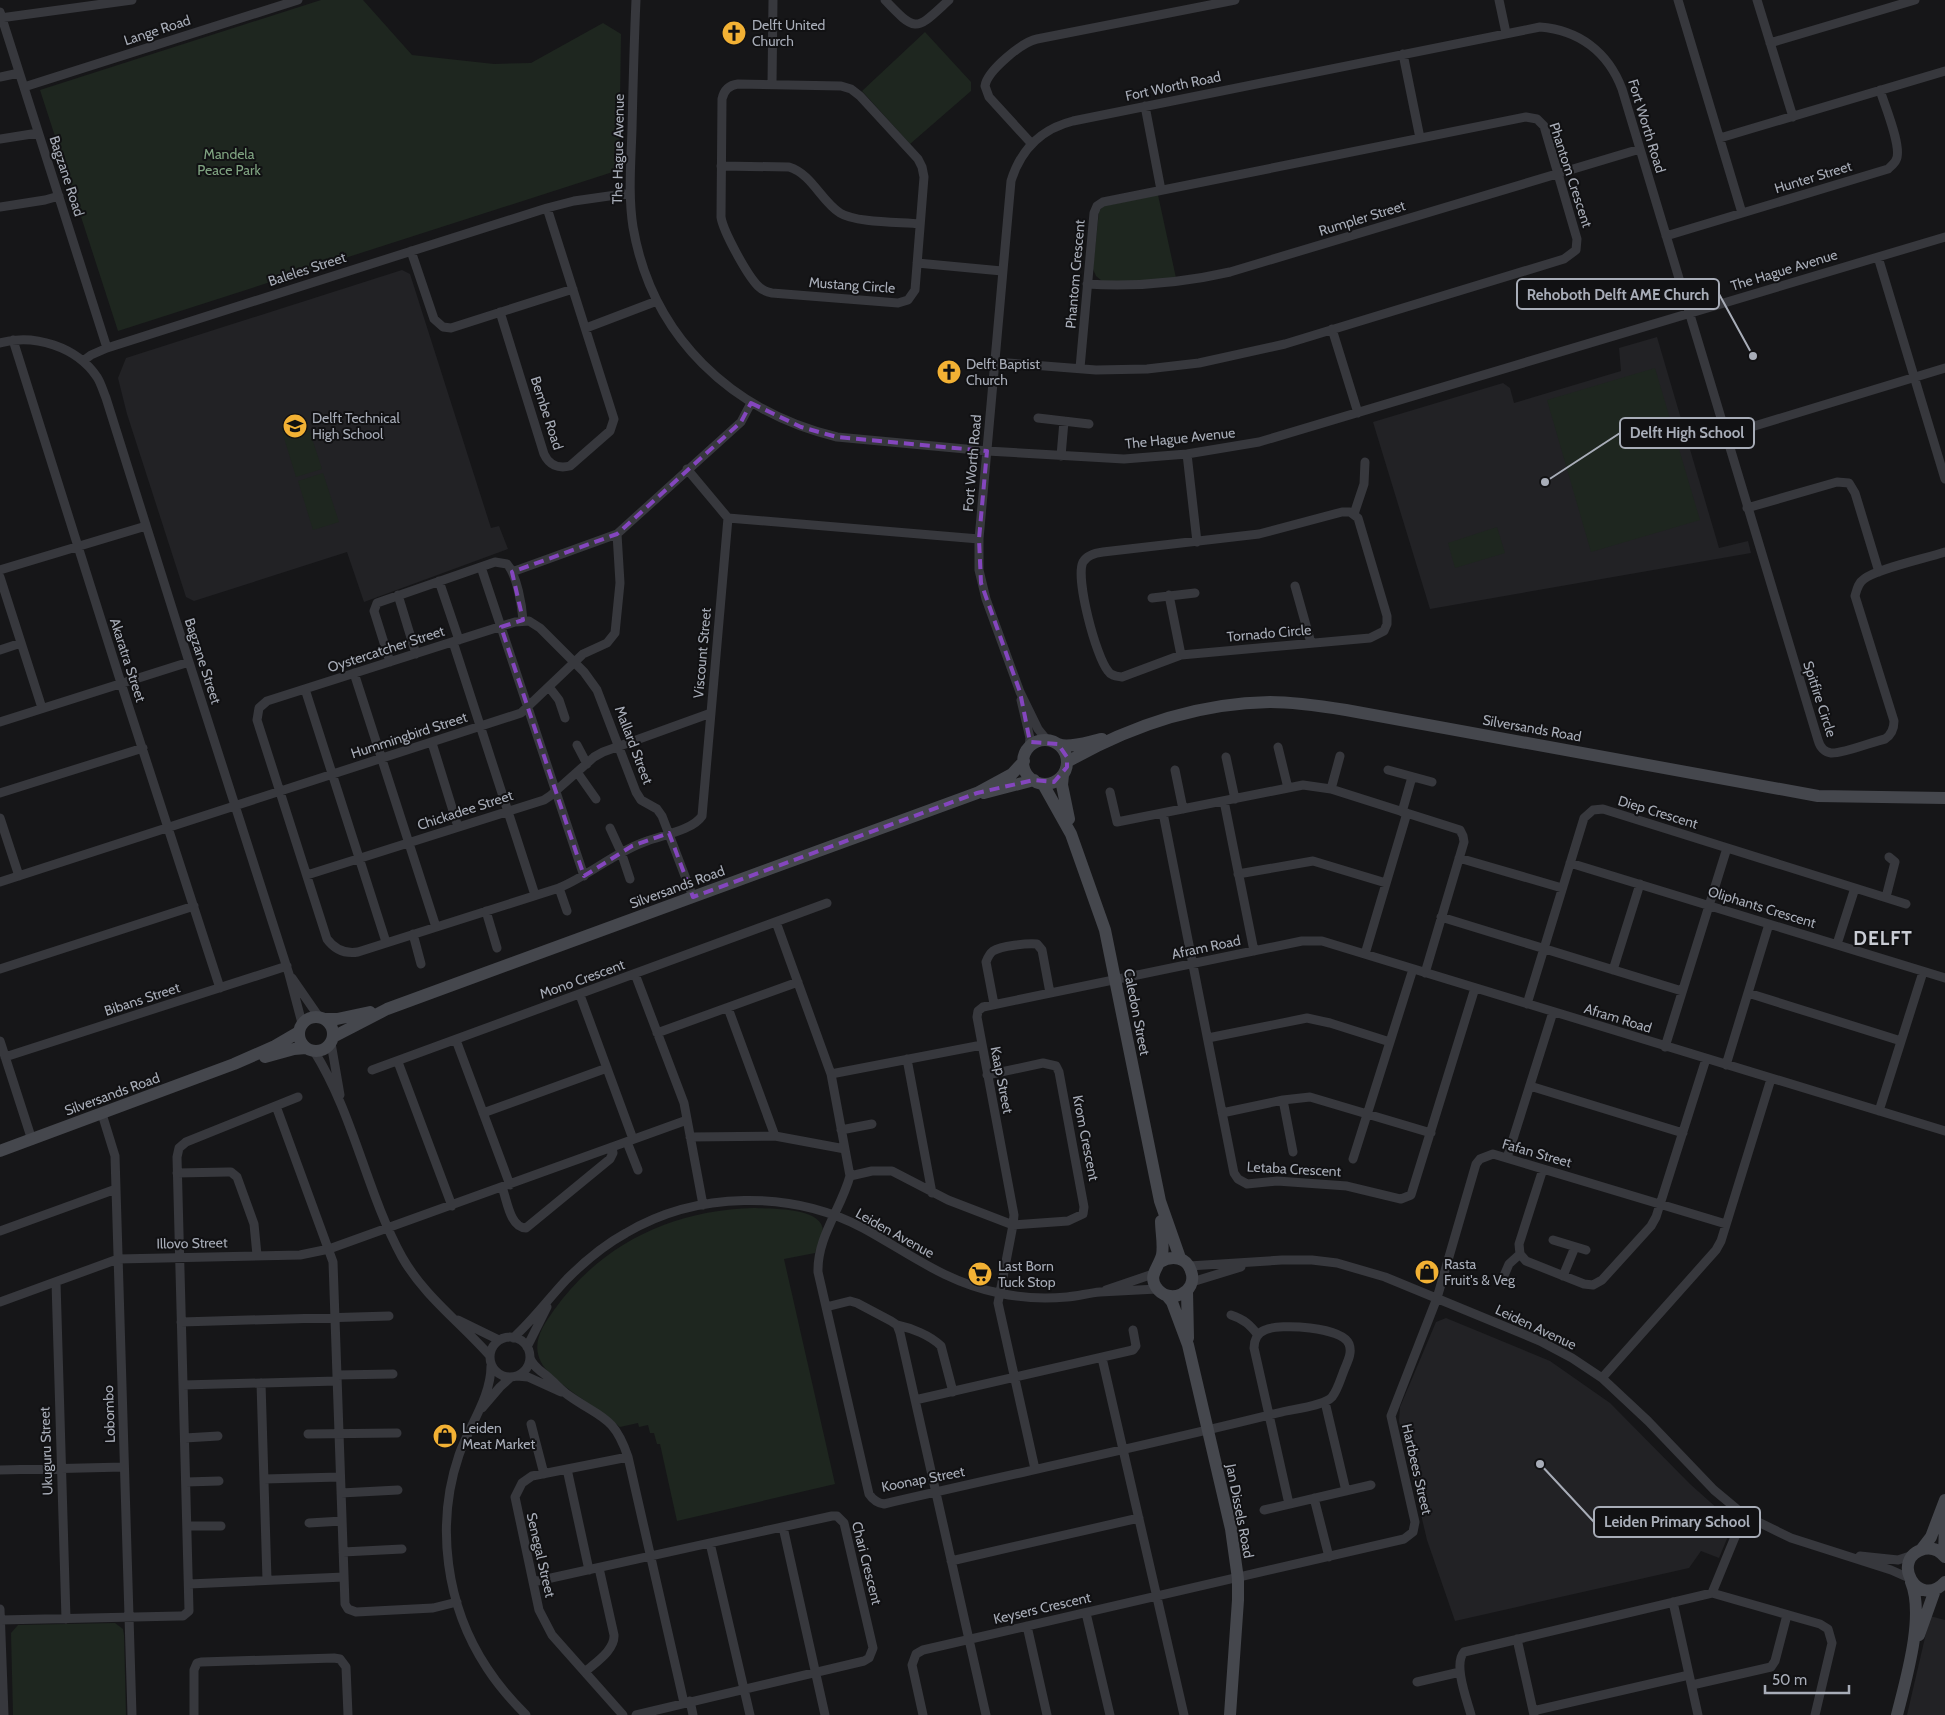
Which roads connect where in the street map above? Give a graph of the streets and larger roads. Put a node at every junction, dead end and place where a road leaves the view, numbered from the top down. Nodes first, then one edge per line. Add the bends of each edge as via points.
1 (132, 0) edge
2 (298, 0) edge
3 (636, 0) edge
4 (774, 0) edge
5 (885, 0) edge
6 (949, 0) edge
7 (1235, 0) edge
8 (1499, 0) edge
9 (1678, 0) edge
10 (1757, 0) edge
11 (1915, 0) edge
12 (1224, 1) edge
13 (1, 16) edge
14 (1506, 33) junction
15 (1770, 43) junction
16 (1403, 54) junction
17 (1945, 71) edge
18 (19, 73) junction
19 (0, 77) edge
20 (772, 84) junction
21 (24, 87) junction
22 (1880, 90) junction
23 (1145, 106) junction
24 (1793, 117) junction
25 (38, 133) junction
26 (1420, 138) junction
27 (1720, 138) junction
28 (0, 139) edge
29 (1031, 143) junction
30 (1640, 149) junction
31 (721, 166) junction
32 (1557, 173) junction
33 (1161, 190) junction
34 (630, 193) junction
35 (59, 196) junction
36 (0, 207) edge
37 (548, 208) junction
38 (1742, 213) junction
39 (920, 224) junction
40 (1666, 236) junction
41 (1945, 237) edge
42 (411, 251) junction
43 (1878, 256) junction
44 (917, 263) junction
45 (1002, 271) junction
46 (1087, 284) junction
47 (574, 289) junction
48 (657, 301) junction
49 (500, 312) junction
50 (1690, 312) junction
51 (586, 328) junction
52 (1332, 329) junction
53 (13, 340) junction
54 (0, 343) edge
55 (108, 348) junction
56 (83, 361) junction
57 (994, 362) junction
58 (1080, 368) junction
59 (1945, 368) edge
60 (1914, 377) junction
61 (751, 403) junction
62 (1358, 413) junction
63 (1038, 418) dead end
64 (1064, 421) junction
65 (1089, 424) dead end
66 (1725, 435) junction
67 (986, 451) junction
68 (1187, 454) junction
69 (1061, 456) junction
70 (1365, 462) dead end
71 (687, 469) junction
72 (1945, 479) edge
73 (1747, 508) junction
74 (1354, 514) junction
75 (728, 518) junction
76 (146, 526) junction
77 (617, 534) junction
78 (978, 539) junction
79 (1197, 542) junction
80 (78, 547) junction
81 (1945, 552) edge
82 (481, 567) junction
83 (0, 570) edge
84 (512, 572) junction
85 (1879, 572) junction
86 (0, 577) edge
87 (439, 581) junction
88 (1295, 586) dead end
89 (1195, 593) dead end
90 (398, 595) junction
91 (1169, 595) junction
92 (1152, 598) dead end
93 (523, 620) junction
94 (501, 627) junction
95 (456, 641) junction
96 (21, 643) junction
97 (1311, 643) junction
98 (0, 650) edge
99 (416, 654) junction
100 (1181, 656) junction
101 (189, 662) junction
102 (390, 662) junction
103 (574, 663) junction
104 (354, 673) junction
105 (121, 683) junction
106 (549, 687) junction
107 (305, 689) junction
108 (1020, 692) junction
109 (528, 707) junction
110 (42, 708) junction
111 (711, 713) junction
112 (565, 718) dead end
113 (0, 722) edge
114 (480, 727) junction
115 (1116, 736) junction
116 (432, 742) junction
117 (1052, 742) junction
118 (577, 745) dead end
119 (619, 747) junction
120 (1278, 747) dead end
121 (142, 748) junction
122 (1029, 748) junction
123 (1340, 756) dead end
124 (1226, 757) dead end
125 (382, 758) junction
126 (1024, 761) junction
127 (1067, 762) junction
128 (587, 764) junction
129 (1175, 770) dead end
130 (1388, 770) dead end
131 (577, 772) junction
132 (333, 774) junction
133 (1063, 775) junction
134 (1412, 777) junction
135 (1038, 782) junction
136 (1432, 782) dead end
137 (1288, 788) junction
138 (1331, 789) junction
139 (556, 791) junction
140 (280, 792) junction
141 (1110, 792) dead end
142 (0, 793) edge
143 (977, 794) junction
144 (1945, 798) edge
145 (596, 799) dead end
146 (1235, 799) junction
147 (1224, 801) junction
148 (235, 807) junction
149 (1183, 809) junction
150 (508, 811) junction
151 (1405, 812) junction
152 (1163, 813) junction
153 (0, 818) edge
154 (458, 826) junction
155 (169, 828) junction
156 (610, 828) dead end
157 (669, 833) junction
158 (1071, 834) junction
159 (410, 842) junction
160 (1727, 848) junction
161 (621, 852) junction
162 (1889, 857) dead end
163 (360, 858) junction
164 (1459, 858) junction
165 (1570, 863) junction
166 (1238, 874) junction
167 (307, 875) junction
168 (19, 876) junction
169 (584, 876) junction
170 (630, 879) dead end
171 (0, 882) edge
172 (1386, 883) junction
173 (1640, 884) junction
174 (559, 888) junction
175 (1562, 888) junction
176 (1855, 888) junction
177 (535, 895) junction
178 (693, 897) junction
179 (1886, 897) junction
180 (827, 904) dead end
181 (1906, 904) dead end
182 (194, 906) junction
183 (1709, 906) junction
184 (486, 911) junction
185 (567, 911) dead end
186 (1441, 917) junction
187 (776, 922) junction
188 (1769, 924) junction
189 (436, 927) junction
190 (413, 934) junction
191 (386, 942) junction
192 (1837, 944) junction
193 (497, 948) dead end
194 (1544, 949) junction
195 (1254, 951) junction
196 (1364, 954) junction
197 (421, 964) dead end
198 (1193, 964) junction
199 (0, 969) edge
200 (288, 970) junction
201 (1413, 970) junction
202 (1613, 970) junction
203 (1923, 972) junction
204 (1425, 973) junction
205 (635, 974) junction
206 (1945, 978) edge
207 (1116, 980) junction
208 (798, 982) junction
209 (220, 988) junction
210 (1475, 988) junction
211 (1682, 991) junction
212 (1050, 993) junction
213 (1748, 993) junction
214 (580, 995) junction
215 (994, 1004) junction
216 (1527, 1004) junction
217 (728, 1008) junction
218 (387, 1009) junction
219 (1553, 1012) junction
220 (322, 1018) junction
221 (300, 1027) junction
222 (657, 1033) junction
223 (1208, 1038) junction
224 (332, 1040) junction
225 (456, 1040) junction
226 (1901, 1041) junction
227 (1390, 1042) junction
228 (1, 1045) edge
229 (982, 1045) junction
230 (1665, 1047) junction
231 (310, 1050) junction
232 (5, 1057) junction
233 (907, 1059) junction
234 (1706, 1059) junction
235 (398, 1062) junction
236 (234, 1064) junction
237 (1726, 1066) junction
238 (607, 1068) junction
239 (372, 1070) dead end
240 (831, 1074) junction
241 (987, 1075) junction
242 (1771, 1079) junction
243 (1530, 1086) junction
244 (298, 1097) dead end
245 (1283, 1100) junction
246 (276, 1106) junction
247 (343, 1106) junction
248 (1879, 1111) junction
249 (483, 1113) junction
250 (1222, 1113) junction
251 (102, 1114) junction
252 (1367, 1114) junction
253 (687, 1120) junction
254 (872, 1124) dead end
255 (841, 1130) junction
256 (1945, 1131) edge
257 (1431, 1133) junction
258 (1683, 1133) junction
259 (775, 1136) junction
260 (690, 1137) junction
261 (32, 1140) junction
262 (630, 1141) junction
263 (612, 1147) junction
264 (845, 1149) junction
265 (0, 1151) edge
266 (1293, 1152) dead end
267 (1507, 1158) junction
268 (1352, 1159) dead end
269 (1543, 1169) junction
270 (638, 1170) dead end
271 (177, 1173) junction
272 (850, 1176) junction
273 (506, 1186) junction
274 (116, 1190) junction
275 (932, 1193) junction
276 (1160, 1201) junction
277 (1661, 1204) junction
278 (703, 1205) junction
279 (452, 1206) junction
280 (833, 1215) junction
281 (1726, 1224) junction
282 (1013, 1225) junction
283 (388, 1229) junction
284 (0, 1232) edge
285 (1553, 1240) dead end
286 (1575, 1247) junction
287 (329, 1249) junction
288 (1586, 1250) dead end
289 (1520, 1254) junction
290 (256, 1256) junction
291 (179, 1258) junction
292 (118, 1259) junction
293 (1160, 1262) junction
294 (1184, 1262) junction
295 (1253, 1263) junction
296 (1153, 1274) junction
297 (1563, 1276) junction
298 (1503, 1278) dead end
299 (56, 1282) junction
300 (1190, 1287) junction
301 (1101, 1292) junction
302 (999, 1293) junction
303 (1162, 1293) junction
304 (553, 1295) junction
305 (1437, 1298) junction
306 (0, 1302) edge
307 (826, 1307) junction
308 (1231, 1315) dead end
309 (389, 1316) dead end
310 (335, 1318) junction
311 (453, 1318) junction
312 (181, 1322) junction
313 (897, 1325) junction
314 (1132, 1330) dead end
315 (1258, 1335) junction
316 (513, 1338) junction
317 (499, 1340) junction
318 (1188, 1345) junction
319 (526, 1347) junction
320 (490, 1356) junction
321 (530, 1358) junction
322 (1102, 1358) junction
323 (491, 1366) junction
324 (393, 1374) dead end
325 (514, 1376) junction
326 (1015, 1377) junction
327 (337, 1378) junction
328 (1602, 1378) junction
329 (260, 1382) junction
330 (183, 1385) junction
331 (953, 1392) junction
332 (568, 1395) junction
333 (915, 1400) junction
334 (1325, 1402) junction
335 (1270, 1415) junction
336 (475, 1418) junction
337 (532, 1424) dead end
338 (1208, 1430) junction
339 (339, 1433) junction
340 (396, 1433) dead end
341 (308, 1434) dead end
342 (218, 1436) dead end
343 (184, 1438) junction
344 (1123, 1450) junction
345 (628, 1457) junction
346 (124, 1467) junction
347 (60, 1468) junction
348 (567, 1469) junction
349 (1036, 1469) junction
350 (0, 1470) edge
351 (544, 1474) junction
352 (340, 1476) junction
353 (264, 1479) junction
354 (219, 1481) dead end
355 (186, 1482) junction
356 (1371, 1485) dead end
357 (398, 1490) dead end
358 (1346, 1491) junction
359 (341, 1492) junction
360 (936, 1492) junction
361 (1314, 1498) junction
362 (1945, 1500) edge
363 (1289, 1504) junction
364 (1264, 1510) dead end
365 (1744, 1515) junction
366 (1139, 1518) junction
367 (342, 1521) junction
368 (309, 1523) dead end
369 (1945, 1523) edge
370 (187, 1526) junction
371 (221, 1526) dead end
372 (783, 1527) junction
373 (710, 1543) junction
374 (402, 1549) dead end
375 (342, 1552) junction
376 (1917, 1552) junction
377 (1840, 1554) junction
378 (651, 1556) junction
379 (1945, 1556) edge
380 (1329, 1557) junction
381 (951, 1561) junction
382 (599, 1568) junction
383 (589, 1570) junction
384 (344, 1577) junction
385 (1238, 1579) junction
386 (267, 1580) junction
387 (1910, 1580) junction
388 (533, 1582) junction
389 (189, 1584) junction
390 (1942, 1586) edge
391 (1712, 1593) junction
392 (1156, 1597) junction
393 (457, 1602) junction
394 (1673, 1602) junction
395 (0, 1609) edge
396 (1086, 1612) junction
397 (1787, 1615) junction
398 (129, 1617) junction
399 (66, 1619) junction
400 (0, 1620) edge
401 (1027, 1626) junction
402 (969, 1639) junction
403 (1516, 1639) junction
404 (1910, 1661) junction
405 (1, 1665) edge
406 (585, 1672) junction
407 (816, 1672) junction
408 (1460, 1672) junction
409 (1689, 1675) junction
410 (1417, 1682) dead end
411 (1692, 1685) junction
412 (744, 1689) junction
413 (687, 1702) junction
414 (1533, 1713) edge
415 (4, 1715) edge
416 (132, 1715) edge
417 (194, 1715) edge
418 (348, 1715) edge
419 (526, 1715) edge
420 (624, 1715) edge
421 (636, 1715) edge
422 (693, 1715) edge
423 (750, 1715) edge
424 (825, 1715) edge
425 (924, 1715) edge
426 (986, 1715) edge
427 (1047, 1715) edge
428 (1110, 1715) edge
429 (1184, 1715) edge
430 (1230, 1715) edge
431 (1471, 1715) edge
432 (1698, 1715) edge
433 (1815, 1715) edge
434 (1897, 1715) edge

1 - 13 street
2 - 21 street, Lange Road
3 - 34 street, The Hague Avenue
4 - 20 street
5 - 6 street via 904,20 914,24 925,21
7 - 12 street
8 - 14 street
9 - 27 street
10 - 15 street
11 - 15 street
12 - 29 street via 1021,45 985,82 985,90
13 - 18 street, Bagzane Road
14 - 16 street, Fort Worth Road
14 - 30 street, Fort Worth Road via 1551,28 1573,34 1596,49 1618,79
15 - 24 street
16 - 23 street, Fort Worth Road
16 - 26 street
17 - 22 street
18 - 19 street
18 - 21 street, Bagzane Road
20 - 31 street, Mustang Circle via 735,84 724,92
20 - 39 street, Mustang Circle via 841,86 858,94 919,162 924,178
21 - 25 street, Bagzane Road
22 - 24 street
22 - 38 street, Hunter Street via 1898,154 1888,169
23 - 29 street, Fort Worth Road via 1064,123
23 - 33 street
24 - 27 street
25 - 28 street
25 - 35 street, Bagzane Road
26 - 32 street, Phantom Crescent via 1534,117 1544,126
26 - 33 street, Phantom Crescent
27 - 38 street
29 - 45 street, Fort Worth Road via 1011,180
30 - 32 street, Rumpler Street
30 - 40 street, Fort Worth Road
31 - 39 street via 789,167 799,172 844,215
31 - 44 street, Mustang Circle via 724,229 753,280 764,290 902,303 914,292
32 - 46 street, Rumpler Street via 1230,272 1169,283
32 - 52 street, Phantom Crescent via 1577,239 1576,250 1569,257
33 - 46 street, Phantom Crescent via 1107,200 1097,206
34 - 37 street, Baleles Street via 580,199
34 - 48 street, The Hague Avenue via 636,243
35 - 36 street
35 - 55 street, Bagzane Road
37 - 42 street, Baleles Street
37 - 47 street
38 - 40 street, Hunter Street
39 - 44 street, Mustang Circle
40 - 50 street, Fort Worth Road
41 - 43 street, The Hague Avenue
42 - 49 street via 434,319 440,325 452,328
42 - 55 street, Baleles Street
43 - 50 street, The Hague Avenue
43 - 60 street
44 - 45 street
45 - 57 street, Fort Worth Road
46 - 58 street, Phantom Crescent
47 - 49 street
47 - 51 street
48 - 51 street
48 - 61 street, The Hague Avenue via 678,335 704,366
49 - 51 street, Bembe Road via 544,454 552,464 560,467 574,464 614,424
50 - 62 street, The Hague Avenue
50 - 66 street, Spitfire Circle
52 - 58 street, Phantom Crescent via 1242,355 1199,363 1147,369
52 - 62 street
53 - 54 street
53 - 56 street via 35,340 64,348
53 - 80 street, Akaratra Street
55 - 56 street, Baleles Street
56 - 76 street, Bagzane Street via 96,377 106,398
57 - 58 street, Phantom Crescent
57 - 67 street, Fort Worth Road
59 - 60 street
60 - 66 street
60 - 72 street
61 - 67 street, The Hague Avenue via 792,424 838,437
61 - 71 street via 741,422
62 - 68 street, The Hague Avenue via 1259,442
63 - 64 street
64 - 65 street
64 - 69 street
66 - 73 street, Spitfire Circle
67 - 69 street, The Hague Avenue
67 - 78 street, Fort Worth Road
68 - 69 street, The Hague Avenue via 1124,459
68 - 79 street
70 - 74 street via 1366,478
71 - 75 street
71 - 77 street
73 - 85 street via 1838,482 1849,483 1856,493
73 - 85 street, Spitfire Circle via 1818,740 1829,752 1884,739 1893,729 1894,722 1855,596 1864,578
74 - 79 street, Tornado Circle via 1342,512 1268,533
74 - 97 street, Tornado Circle via 1363,533 1387,624 1384,631 1370,638
75 - 78 street
75 - 111 street, Viscount Street
76 - 80 street
76 - 101 street, Bagzane Street
77 - 84 street
77 - 103 street, Hummingbird Street via 620,583 616,630 609,641 583,654
78 - 108 street, Fort Worth Road via 981,583
79 - 100 street, Tornado Circle via 1094,554 1082,564 1087,614 1108,672 1122,677
80 - 83 street
80 - 105 street, Akaratra Street
81 - 85 street, Spitfire Circle
82 - 84 street via 499,562 507,564
82 - 87 street
82 - 94 street
84 - 93 street
86 - 96 street
87 - 90 street
87 - 95 street
88 - 97 street
89 - 91 street
90 - 99 street
90 - 102 street via 380,601 374,611
91 - 92 street
91 - 100 street
93 - 94 street, Oystercatcher Street
93 - 103 street, Mallard Street via 540,628
94 - 95 street, Oystercatcher Street
94 - 109 street
95 - 99 street, Oystercatcher Street
95 - 114 street
96 - 98 street
96 - 110 street
97 - 100 street, Tornado Circle
99 - 102 street, Oystercatcher Street
101 - 105 street
101 - 148 street, Bagzane Street
102 - 104 street, Oystercatcher Street
103 - 106 street, Hummingbird Street
103 - 119 street, Mallard Street via 598,690
104 - 107 street, Oystercatcher Street
104 - 125 street
105 - 110 street
105 - 121 street, Akaratra Street
106 - 109 street, Hummingbird Street
106 - 112 street via 559,700
107 - 132 street
107 - 140 street, Oystercatcher Street via 266,702 259,708 257,720
108 - 117 street, Fort Worth Road via 1038,729
108 - 122 street, Fort Worth Road via 1030,738
109 - 114 street, Hummingbird Street via 514,716
109 - 139 street
110 - 113 street
111 - 119 street, Chickadee Street
111 - 157 street, Viscount Street via 702,816 692,825
114 - 116 street, Hummingbird Street
114 - 150 street
115 - 117 street, Silversands Road via 1062,746
115 - 127 street, Silversands Road
115 - 144 street, Silversands Road via 1151,722 1196,711 1254,703 1292,703 1346,710 1818,796
116 - 125 street, Hummingbird Street
116 - 154 street
117 - 122 street via 1040,741
117 - 127 street via 1065,752
118 - 128 street
119 - 128 street, Chickadee Street via 603,752
119 - 157 street, Mallard Street via 636,792 644,802 659,811
120 - 137 street
121 - 142 street
121 - 155 street, Akaratra Street
122 - 126 street
123 - 138 street
124 - 146 street
125 - 132 street, Hummingbird Street
125 - 159 street
126 - 135 street via 1028,775
126 - 143 street, Silversands Road via 1012,774
127 - 133 street
128 - 131 street, Chickadee Street
129 - 149 street
130 - 134 street
131 - 139 street, Chickadee Street
131 - 145 street
132 - 140 street, Hummingbird Street
132 - 163 street
133 - 135 street via 1054,782
133 - 158 street, Caledon Street via 1064,801
134 - 136 street
134 - 151 street
135 - 143 street, Silversands Road
135 - 158 street, Caledon Street
137 - 138 street via 1303,785
137 - 146 street
138 - 151 street
139 - 150 street, Chickadee Street via 544,800
139 - 169 street
140 - 148 street, Hummingbird Street
140 - 167 street
141 - 152 street via 1117,822
143 - 178 street, Silversands Road
146 - 147 street
147 - 149 street
147 - 166 street
148 - 155 street, Hummingbird Street
148 - 200 street, Bagzane Street
149 - 152 street
150 - 154 street, Chickadee Street
150 - 177 street
151 - 164 street via 1460,830 1464,839
151 - 172 street
152 - 198 street, Letaba Crescent
153 - 168 street
154 - 159 street, Chickadee Street
155 - 168 street, Hummingbird Street
155 - 182 street, Akaratra Street
156 - 161 street
157 - 161 street
157 - 178 street, Mallard Street
158 - 207 street, Caledon Street via 1099,908
159 - 163 street, Chickadee Street
159 - 189 street
160 - 165 street, Diep Crescent via 1598,809 1584,818
160 - 176 street, Diep Crescent
160 - 183 street
161 - 169 street
161 - 170 street
162 - 179 street via 1895,862
163 - 167 street, Chickadee Street
163 - 191 street
164 - 175 street
164 - 186 street
165 - 173 street, Oliphants Crescent
165 - 175 street, Diep Crescent
166 - 172 street via 1312,861
166 - 195 street
167 - 191 street via 327,940 339,950 354,953
168 - 171 street, Hummingbird Street
169 - 174 street
172 - 196 street
173 - 183 street, Oliphants Crescent
173 - 202 street
174 - 177 street
174 - 185 street
175 - 194 street, Diep Crescent
176 - 179 street, Diep Crescent
176 - 192 street
177 - 184 street
178 - 218 street, Silversands Road
179 - 181 street, Diep Crescent
180 - 187 street, Mono Crescent
182 - 199 street
182 - 209 street, Akaratra Street
183 - 188 street, Oliphants Crescent
183 - 211 street
184 - 189 street
184 - 193 street
186 - 194 street
186 - 204 street
187 - 205 street, Mono Crescent
187 - 208 street
188 - 192 street, Oliphants Crescent
188 - 213 street
189 - 190 street
190 - 191 street
190 - 197 street
192 - 203 street, Oliphants Crescent
194 - 202 street
194 - 216 street, Diep Crescent
195 - 196 street, Afram Road via 1322,941
195 - 198 street, Afram Road
196 - 201 street, Afram Road
198 - 207 street, Afram Road
198 - 223 street, Letaba Crescent
200 - 209 street, Bibans Street
200 - 220 street, Bagzane Street
200 - 221 street, Bagzane Street
201 - 204 street, Afram Road
201 - 227 street
202 - 211 street
203 - 206 street, Oliphants Crescent
203 - 226 street
204 - 210 street, Afram Road
205 - 214 street, Mono Crescent
205 - 222 street
207 - 212 street, Kaap Street
207 - 276 street, Caledon Street
208 - 217 street
208 - 240 street
209 - 232 street, Bibans Street
210 - 216 street, Afram Road
210 - 257 street, Letaba Crescent
211 - 230 street
212 - 215 street, Kaap Street
212 - 215 street via 1042,950 1037,944 1029,943 994,950 988,955 986,962
213 - 226 street
213 - 237 street
214 - 225 street, Mono Crescent
214 - 238 street
215 - 229 street, Kaap Street via 978,1011
216 - 219 street, Afram Road
217 - 222 street
217 - 259 street
218 - 220 street, Silversands Road via 337,1020
218 - 224 street, Silversands Road
219 - 230 street, Afram Road
219 - 243 street
220 - 221 street via 310,1018
220 - 224 street via 332,1027
221 - 231 street via 300,1041
221 - 236 street, Silversands Road via 275,1046
222 - 253 street via 684,1103
223 - 227 street via 1307,1018
223 - 250 street, Letaba Crescent
224 - 231 street via 323,1050
224 - 247 street
225 - 235 street, Mono Crescent
225 - 249 street
226 - 248 street
227 - 252 street
228 - 232 street
229 - 233 street
229 - 241 street, Kaap Street
230 - 234 street, Afram Road
231 - 236 street, Silversands Road via 294,1049
231 - 247 street
232 - 261 street
233 - 240 street
233 - 275 street
234 - 237 street, Afram Road
234 - 258 street
235 - 239 street, Mono Crescent
235 - 279 street
236 - 251 street, Silversands Road
237 - 242 street, Afram Road
238 - 249 street
238 - 262 street
240 - 255 street
241 - 282 street, Kaap Street via 1014,1215
241 - 282 street, Krom Crescent via 1043,1062 1056,1066 1084,1206 1083,1214 1068,1221
242 - 248 street
242 - 281 street
243 - 258 street
243 - 267 street
244 - 246 street
245 - 250 street
245 - 252 street via 1310,1097
245 - 266 street
246 - 271 street via 186,1142 179,1148
246 - 287 street
247 - 283 street
248 - 256 street
249 - 273 street
250 - 257 street, Letaba Crescent via 1234,1172 1244,1183 1277,1181 1347,1186 1401,1199 1413,1191
251 - 261 street, Silversands Road
251 - 274 street, Lobombo via 114,1152
252 - 257 street
252 - 268 street
253 - 260 street
253 - 262 street, Illovo Street
254 - 255 street
255 - 264 street
258 - 277 street
259 - 260 street
259 - 264 street
260 - 278 street
261 - 265 street, Silversands Road
262 - 263 street, Illovo Street
262 - 270 street
263 - 273 street, Illovo Street
263 - 273 street via 612,1156 607,1162 526,1228 515,1223
264 - 272 street
267 - 269 street, Fafan Street
267 - 305 street, Fafan Street via 1493,1154 1476,1164
269 - 277 street, Fafan Street
269 - 289 street via 1519,1244
271 - 290 street via 228,1172 237,1177 254,1224
271 - 291 street
272 - 275 street via 892,1171
272 - 280 street
273 - 279 street, Illovo Street
274 - 284 street
274 - 292 street, Lobombo
275 - 282 street
276 - 293 street, Caledon Street via 1163,1253
276 - 294 street, Caledon Street
277 - 281 street, Fafan Street
277 - 297 street via 1651,1226 1602,1280 1593,1285
278 - 280 street, Leiden Avenue via 740,1201 778,1202
278 - 304 street, Leiden Avenue via 665,1215 628,1231 595,1253
279 - 283 street, Illovo Street
280 - 302 street, Leiden Avenue via 862,1228 931,1269
280 - 307 street, Koonap Street via 818,1257
281 - 328 street via 1716,1250
282 - 302 street, Kaap Street
283 - 287 street, Illovo Street
283 - 311 street via 410,1269 433,1299
285 - 286 street
286 - 288 street
286 - 297 street
287 - 290 street, Illovo Street via 300,1255
287 - 310 street via 333,1262
289 - 297 street via 1526,1261
289 - 298 street via 1509,1264
290 - 291 street, Illovo Street
291 - 292 street, Illovo Street
291 - 312 street
292 - 299 street, Illovo Street
292 - 346 street, Lobombo
293 - 294 street via 1173,1257
293 - 296 street
294 - 295 street, Leiden Avenue
294 - 300 street via 1193,1276
295 - 300 street, Leiden Avenue
295 - 305 street, Leiden Avenue via 1282,1260 1337,1263 1385,1277
296 - 301 street, Leiden Avenue
296 - 303 street
299 - 306 street, Illovo Street
299 - 347 street, Ukuguru Street
300 - 303 street via 1181,1295
300 - 318 street, Jan Dissels Road
301 - 302 street, Leiden Avenue via 1056,1297
301 - 303 street, Leiden Avenue
302 - 326 street, Kaap Street via 1000,1312
303 - 318 street, Jan Dissels Road via 1172,1302
304 - 316 street, Leiden Avenue
304 - 319 street, Leiden Avenue
305 - 328 street, Leiden Avenue via 1557,1349
305 - 380 street, Hartbees Street via 1391,1416 1414,1529 1404,1539
307 - 313 street via 850,1301
307 - 360 street, Koonap Street via 869,1494 884,1504
308 - 315 street via 1248,1323
309 - 310 street
310 - 312 street
310 - 327 street
311 - 317 street
311 - 320 street
312 - 330 street
313 - 331 street via 941,1346
313 - 333 street
314 - 322 street via 1135,1349
315 - 334 street via 1264,1330 1282,1326 1324,1330 1346,1338 1350,1356 1333,1395
315 - 335 street via 1254,1348
316 - 317 street
316 - 319 street
317 - 320 street via 492,1347
318 - 338 street, Jan Dissels Road
319 - 321 street
320 - 323 street
321 - 325 street via 526,1369
321 - 332 street via 536,1368
322 - 326 street
322 - 344 street
323 - 325 street via 499,1374
323 - 336 street via 487,1388
324 - 327 street
325 - 332 street via 528,1377
325 - 336 street via 500,1387
326 - 331 street
326 - 349 street, Kaap Street
327 - 329 street
327 - 339 street
328 - 365 street, Leiden Avenue via 1714,1490
329 - 330 street
329 - 353 street
330 - 343 street
331 - 333 street
332 - 345 street via 611,1424 623,1441
333 - 360 street
334 - 335 street
334 - 358 street
335 - 338 street, Koonap Street
335 - 363 street
336 - 393 street via 459,1457 449,1498 447,1547
337 - 351 street
338 - 344 street, Koonap Street
338 - 385 street, Jan Dissels Road via 1231,1529
339 - 340 street
339 - 341 street
339 - 352 street
342 - 343 street
343 - 355 street
344 - 349 street, Koonap Street
344 - 366 street
345 - 348 street, Senegal Street
345 - 378 street
346 - 347 street
346 - 398 street, Lobombo
347 - 350 street
347 - 399 street, Ukuguru Street
348 - 351 street, Senegal Street
348 - 383 street
349 - 360 street, Koonap Street
351 - 388 street, Senegal Street via 532,1476 522,1483 515,1497
352 - 353 street
352 - 359 street
353 - 386 street
354 - 355 street
355 - 370 street
356 - 358 street
357 - 359 street
358 - 361 street
359 - 367 street
360 - 381 street
361 - 363 street
361 - 380 street
362 - 376 street via 1931,1537
363 - 364 street
365 - 377 street, Leiden Avenue via 1791,1538
365 - 391 street
366 - 381 street
366 - 392 street
367 - 368 street
367 - 375 street
369 - 379 street
370 - 371 street
370 - 389 street
372 - 373 street, Chari Crescent
372 - 407 street
372 - 407 street, Chari Crescent via 837,1516 844,1523 848,1537 873,1651 867,1660
373 - 378 street, Chari Crescent
373 - 412 street
374 - 375 street
375 - 384 street
376 - 377 street, Leiden Avenue via 1904,1559 1892,1560
376 - 379 street via 1936,1550
376 - 387 street via 1908,1566
377 - 387 street, Leiden Avenue
378 - 382 street, Chari Crescent
378 - 413 street
380 - 385 street, Hartbees Street
381 - 402 street
382 - 383 street, Chari Crescent
382 - 406 street via 614,1642
383 - 388 street, Chari Crescent
384 - 386 street
384 - 393 street via 345,1604 352,1611 433,1608
385 - 392 street, Keysers Crescent
385 - 430 street, Jan Dissels Road
386 - 389 street
387 - 390 street via 1924,1590
387 - 404 street via 1916,1601
388 - 406 street, Senegal Street via 544,1622
389 - 398 street via 190,1607 187,1614
390 - 404 street
391 - 394 street
391 - 397 street
392 - 396 street, Keysers Crescent
392 - 429 street
393 - 419 street via 469,1636 486,1668
394 - 403 street
394 - 409 street
395 - 400 street
396 - 401 street, Keysers Crescent
396 - 428 street
397 - 411 street via 1771,1667
397 - 433 street via 1820,1624 1828,1629 1832,1638
398 - 399 street
398 - 416 street, Lobombo
399 - 400 street
400 - 405 street
401 - 402 street, Keysers Crescent
401 - 427 street
402 - 425 street, Keysers Crescent via 916,1654 912,1665
402 - 426 street
403 - 408 street via 1464,1652 1460,1659
403 - 414 street
404 - 434 street
405 - 415 street
406 - 420 street, Senegal Street
407 - 412 street, Chari Crescent
407 - 424 street
408 - 410 street
408 - 431 street
409 - 411 street
409 - 414 street
411 - 432 street
412 - 413 street, Chari Crescent
412 - 423 street
413 - 421 street, Chari Crescent
413 - 422 street
417 - 418 street via 194,1670 197,1663 334,1658 340,1659 346,1667

